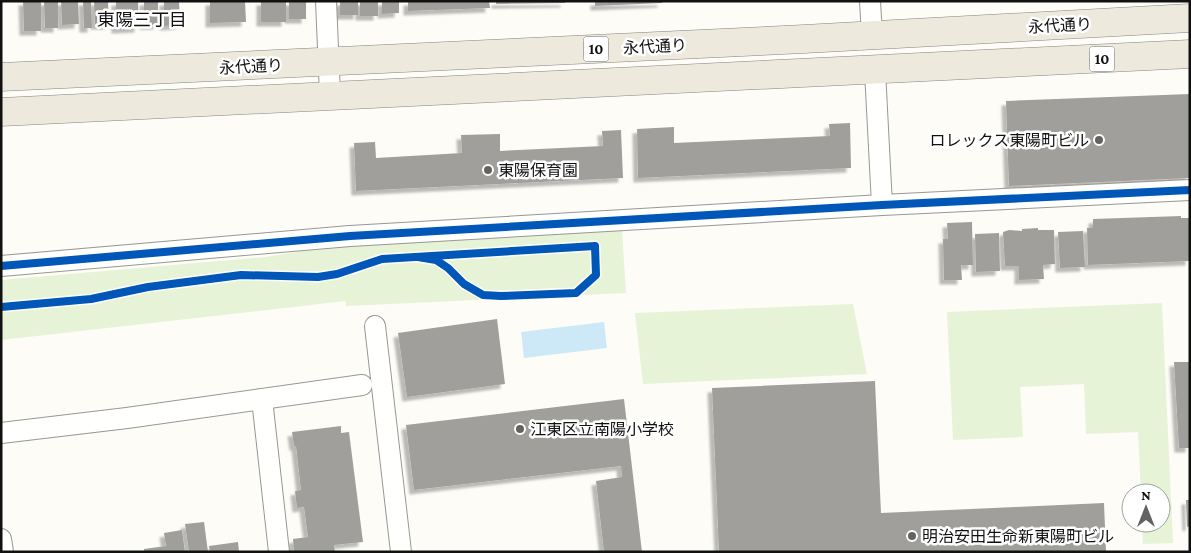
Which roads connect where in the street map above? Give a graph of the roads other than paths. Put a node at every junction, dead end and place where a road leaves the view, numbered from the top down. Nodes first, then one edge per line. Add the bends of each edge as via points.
1 (326, 1) edge
2 (870, 1) edge
3 (1190, 18) edge
4 (872, 35) junction
5 (1190, 54) edge
6 (329, 62) junction
7 (875, 71) junction
8 (1, 77) edge
9 (330, 96) junction
10 (1, 112) edge
11 (1190, 190) edge
12 (882, 205) junction
13 (1, 266) edge
14 (375, 326) dead end
15 (362, 385) dead end
16 (262, 399) junction
17 (1, 433) edge
18 (1, 539) edge
19 (3, 552) edge
20 (280, 552) edge
21 (401, 552) edge

1 - 6 street
2 - 4 street
3 - 4 main road, 永代通り / 10
4 - 6 main road, 永代通り / 10
5 - 7 main road, 永代通り / 10
6 - 8 main road, 永代通り / 10
6 - 9 street
7 - 9 main road, 永代通り / 10
7 - 12 street
9 - 10 main road, 永代通り / 10
11 - 12 street
12 - 13 street via 350,236
14 - 21 street
15 - 16 street
16 - 17 street
16 - 20 street
18 - 19 street

